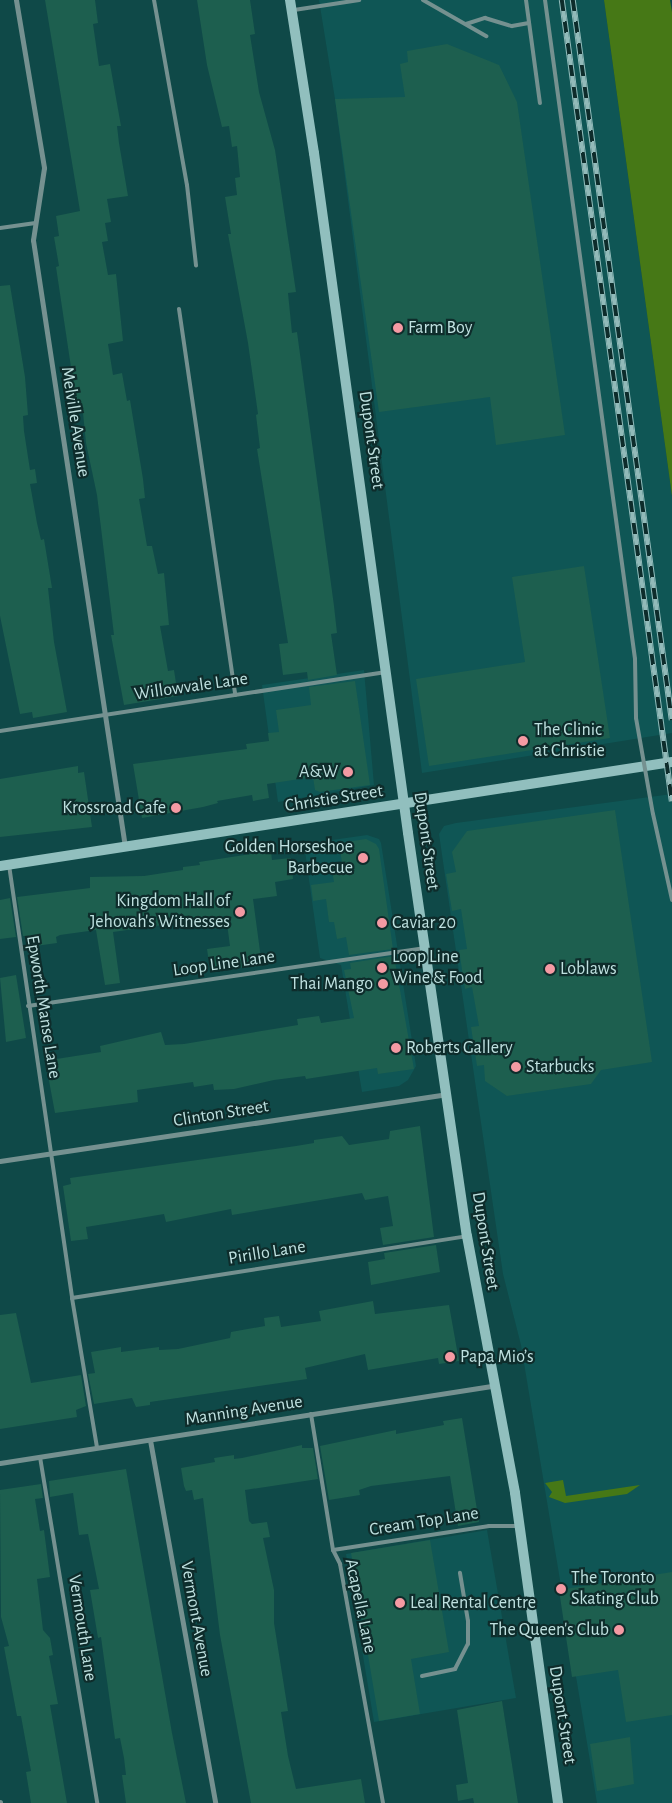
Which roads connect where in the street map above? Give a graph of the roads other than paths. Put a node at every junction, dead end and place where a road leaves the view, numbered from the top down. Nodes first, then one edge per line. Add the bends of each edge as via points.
1 (16, 0) edge
2 (154, 0) edge
3 (290, 0) edge
4 (359, 0) edge
5 (423, 0) edge
6 (526, 0) edge
7 (545, 0) edge
8 (291, 11) junction
9 (465, 24) junction
10 (529, 24) junction
11 (486, 36) dead end
12 (540, 103) dead end
13 (34, 223) junction
14 (0, 228) edge
15 (196, 265) dead end
16 (179, 309) dead end
17 (387, 672) junction
18 (235, 695) junction
19 (106, 714) junction
20 (0, 731) edge
21 (672, 762) edge
22 (404, 805) junction
23 (125, 848) junction
24 (5, 865) edge
25 (672, 900) edge
26 (425, 948) junction
27 (28, 1006) junction
28 (446, 1094) junction
29 (52, 1153) junction
30 (0, 1161) edge
31 (467, 1236) junction
32 (72, 1298) junction
33 (493, 1386) junction
34 (311, 1414) junction
35 (150, 1440) junction
36 (97, 1448) junction
37 (40, 1457) junction
38 (0, 1463) edge
39 (519, 1526) junction
40 (333, 1550) junction
41 (460, 1572) dead end
42 (422, 1676) dead end
43 (97, 1803) edge
44 (215, 1803) edge
45 (383, 1803) edge
46 (558, 1803) edge

1 - 13 street, Melville Avenue via 44,168
2 - 15 lane via 187,185
3 - 8 main road, Dupont Street
4 - 8 lane
5 - 9 lane
6 - 10 lane
7 - 25 lane, bridge via 635,659 636,718
8 - 17 main road, Dupont Street
9 - 10 lane via 485,18 512,26
9 - 11 lane
10 - 12 lane
13 - 14 lane
13 - 19 street, Melville Avenue via 33,240
16 - 18 lane
17 - 18 lane, Willowvale Lane
17 - 22 main road, Dupont Street
18 - 19 lane, Willowvale Lane
19 - 20 lane, Willowvale Lane
19 - 23 street, Melville Avenue
21 - 22 main road, Christie Street
22 - 23 main road, Christie Street
22 - 26 main road, Dupont Street
23 - 24 main road, Christie Street
24 - 27 lane, Epworth Manse Lane
26 - 27 lane, Loop Line Lane
26 - 28 main road, Dupont Street
27 - 29 lane, Epworth Manse Lane
28 - 29 street, Clinton Street
28 - 31 main road, Dupont Street
29 - 30 street, Clinton Street
29 - 32 lane, Epworth Manse Lane
31 - 32 lane, Pirillo Lane
31 - 33 main road, Dupont Street
32 - 36 lane, Epworth Manse Lane
33 - 34 street, Manning Avenue
33 - 39 main road, Dupont Street
34 - 35 street, Manning Avenue
34 - 40 lane, Acapella Lane
35 - 36 street, Manning Avenue
35 - 44 street, Vermont Avenue
36 - 37 street, Manning Avenue
37 - 38 street, Manning Avenue
37 - 43 lane, Vermouth Lane
39 - 40 lane, Cream Top Lane via 489,1526
39 - 46 main road, Dupont Street
40 - 45 lane, Acapella Lane via 340,1564
41 - 42 lane via 468,1621 468,1644 455,1668

